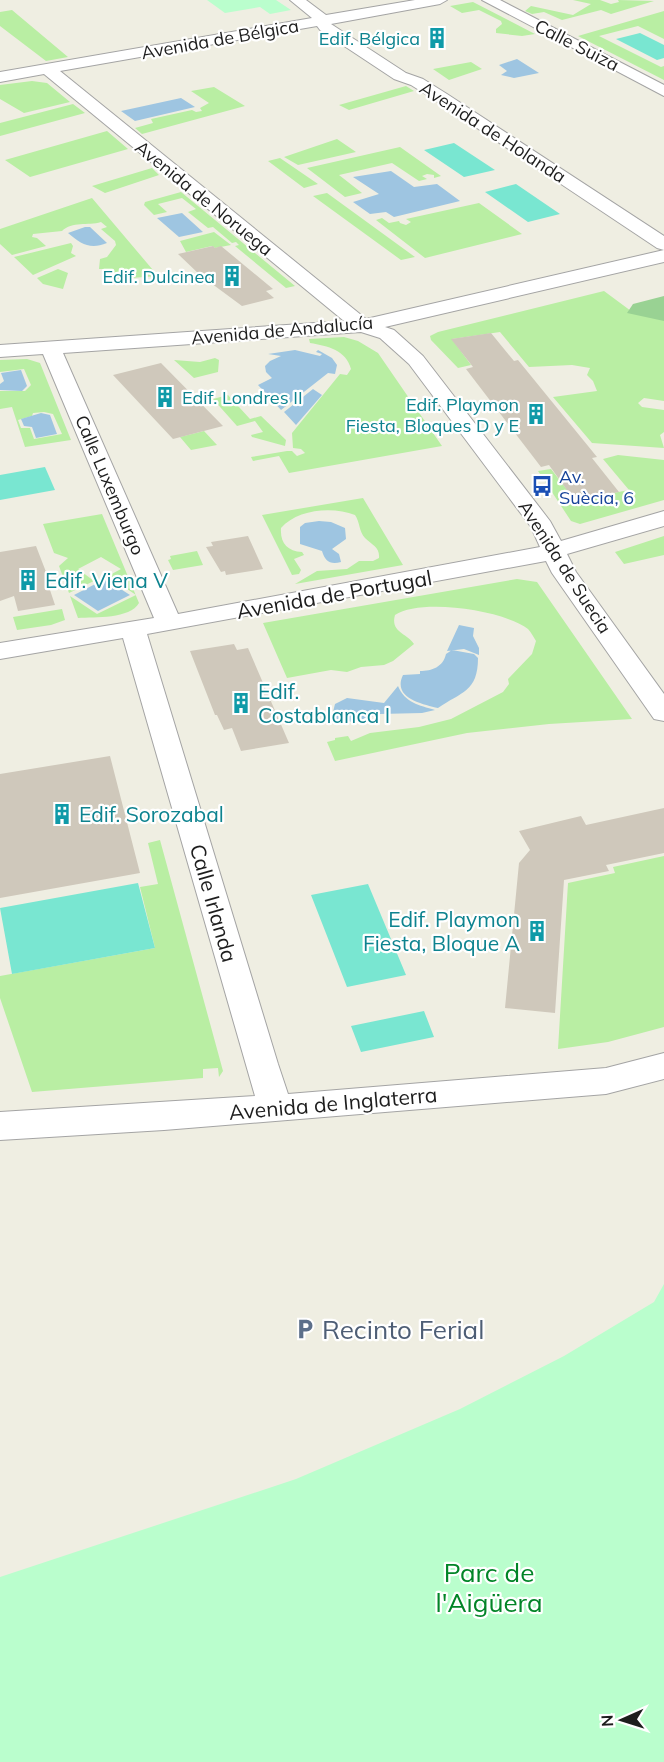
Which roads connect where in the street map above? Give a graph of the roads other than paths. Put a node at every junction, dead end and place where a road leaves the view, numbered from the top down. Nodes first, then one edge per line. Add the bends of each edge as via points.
1 (297, 0) edge
2 (440, 0) edge
3 (489, 0) edge
4 (322, 21) junction
5 (47, 69) junction
6 (0, 78) edge
7 (664, 91) edge
8 (664, 244) edge
9 (664, 256) edge
10 (362, 326) junction
11 (50, 347) junction
12 (0, 351) edge
13 (664, 518) edge
14 (555, 551) junction
15 (169, 623) junction
16 (134, 629) junction
17 (0, 651) edge
18 (664, 713) edge
19 (664, 1066) edge
20 (276, 1108) junction
21 (0, 1126) edge

1 - 4 street, Avenida de Holanda
2 - 4 street, Avenida de Bélgica
3 - 7 street, Calle Suiza
4 - 5 street, Avenida de Bélgica
4 - 8 street, Avenida de Holanda via 325,27 400,76 441,97
5 - 6 street, Avenida de Bélgica
5 - 10 street, Avenida de Noruega
9 - 10 street, Avenida de Andalucía
10 - 11 street, Avenida de Andalucía
10 - 14 street, Avenida de Suecia via 387,334 416,360 542,526
11 - 12 street, Avenida de Andalucía
11 - 15 street, Calle Luxemburgo
13 - 14 street, Avenida de Portugal
14 - 15 street, Avenida de Portugal
14 - 18 street, Avenida de Suecia via 564,573
15 - 16 street, Avenida de Portugal
16 - 17 street, Avenida de Portugal
16 - 20 street, Calle Irlanda
19 - 20 street, Avenida de Inglaterra via 606,1081
20 - 21 street, Avenida de Inglaterra

